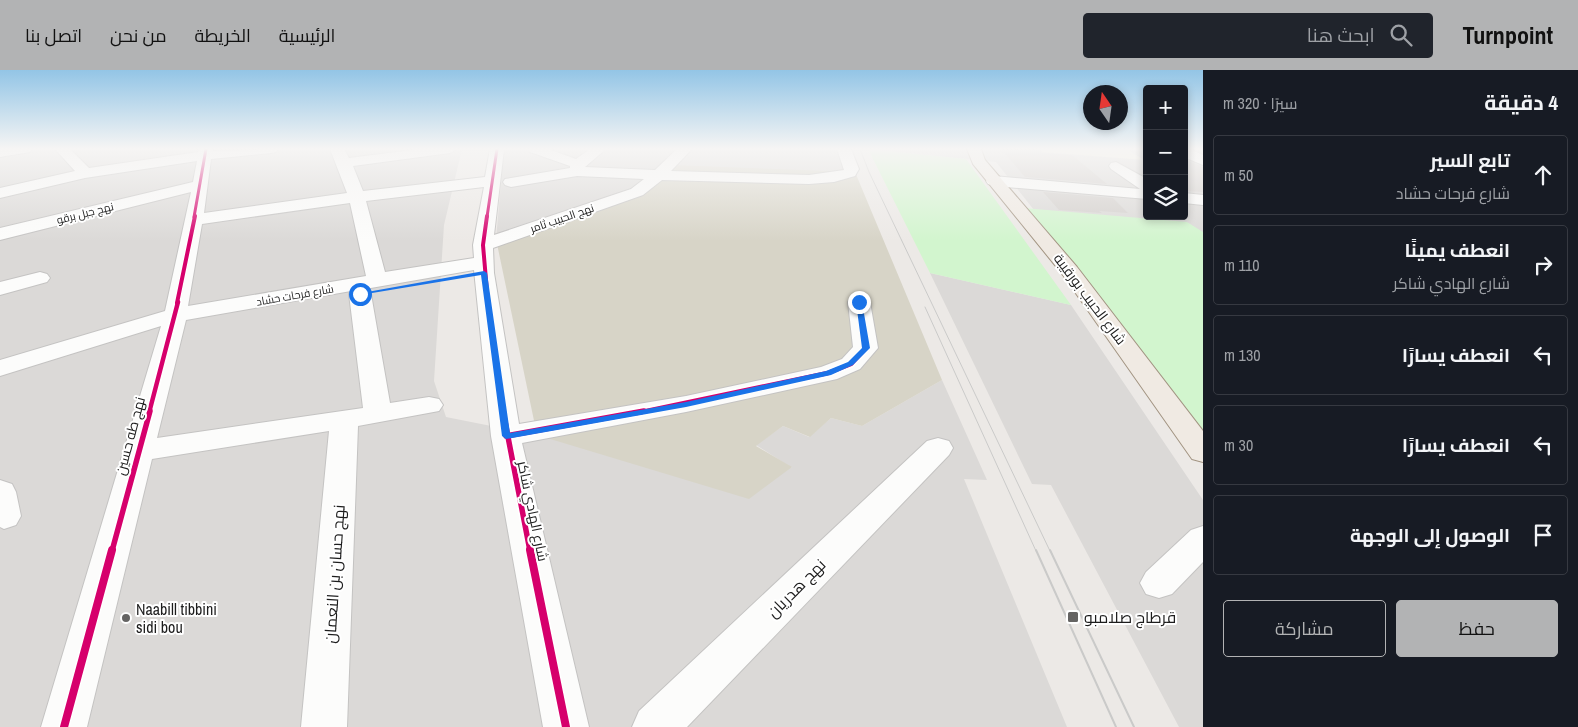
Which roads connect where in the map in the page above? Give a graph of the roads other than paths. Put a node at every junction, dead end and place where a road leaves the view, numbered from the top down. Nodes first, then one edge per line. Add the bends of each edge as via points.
1 (57, 180) edge
2 (201, 180) edge
3 (351, 180) edge
4 (516, 180) edge
5 (653, 180) edge
6 (502, 181) junction
7 (994, 181) joint
8 (200, 185) junction
9 (0, 193) edge
10 (1143, 194) edge
11 (357, 197) junction
12 (1188, 198) edge
13 (1203, 200) edge
14 (194, 220) junction
15 (0, 234) edge
16 (483, 260) junction
17 (40, 278) dead end
18 (368, 287) junction
19 (0, 289) edge
20 (859, 302) dead end
21 (174, 320) junction
22 (0, 368) edge
23 (429, 405) dead end
24 (361, 417) junction
25 (506, 436) junction
26 (938, 448) dead end
27 (138, 451) junction
28 (1203, 452) edge
29 (1203, 540) edge
30 (1159, 583) dead end
31 (64, 727) edge
32 (324, 727) edge
33 (566, 727) edge
34 (655, 727) edge

1 - 9 street
2 - 8 street, نهج طه حسين
3 - 11 street, نهج حسان بن النعمان
4 - 6 street
5 - 16 street, نهج الحبيب ثامر via 637,192
6 - 11 street
6 - 16 street, شارع الهادي شاكر
7 - 10 street
7 - 28 main road, شارع الحبيب بورقيبة via 1070,271
8 - 14 street, نهج طه حسين
8 - 15 street, نهج جبل برقو
11 - 14 street
11 - 18 street, نهج حسان بن النعمان
12 - 13 street
14 - 21 street, نهج طه حسين
16 - 18 street, شارع فرحات حشاد
16 - 25 street, شارع الهادي شاكر
17 - 19 street
18 - 21 street, شارع فرحات حشاد
18 - 24 street, نهج حسان بن النعمان
20 - 25 street via 866,348 851,364 828,373 686,404
21 - 22 street, شارع فرحات حشاد via 137,326
21 - 27 street, نهج طه حسين
23 - 24 street
24 - 27 street
24 - 32 street, نهج حسان بن النعمان
25 - 33 street, شارع الهادي شاكر
26 - 34 street, نهج هدريان
27 - 31 street, نهج طه حسين
29 - 30 street

